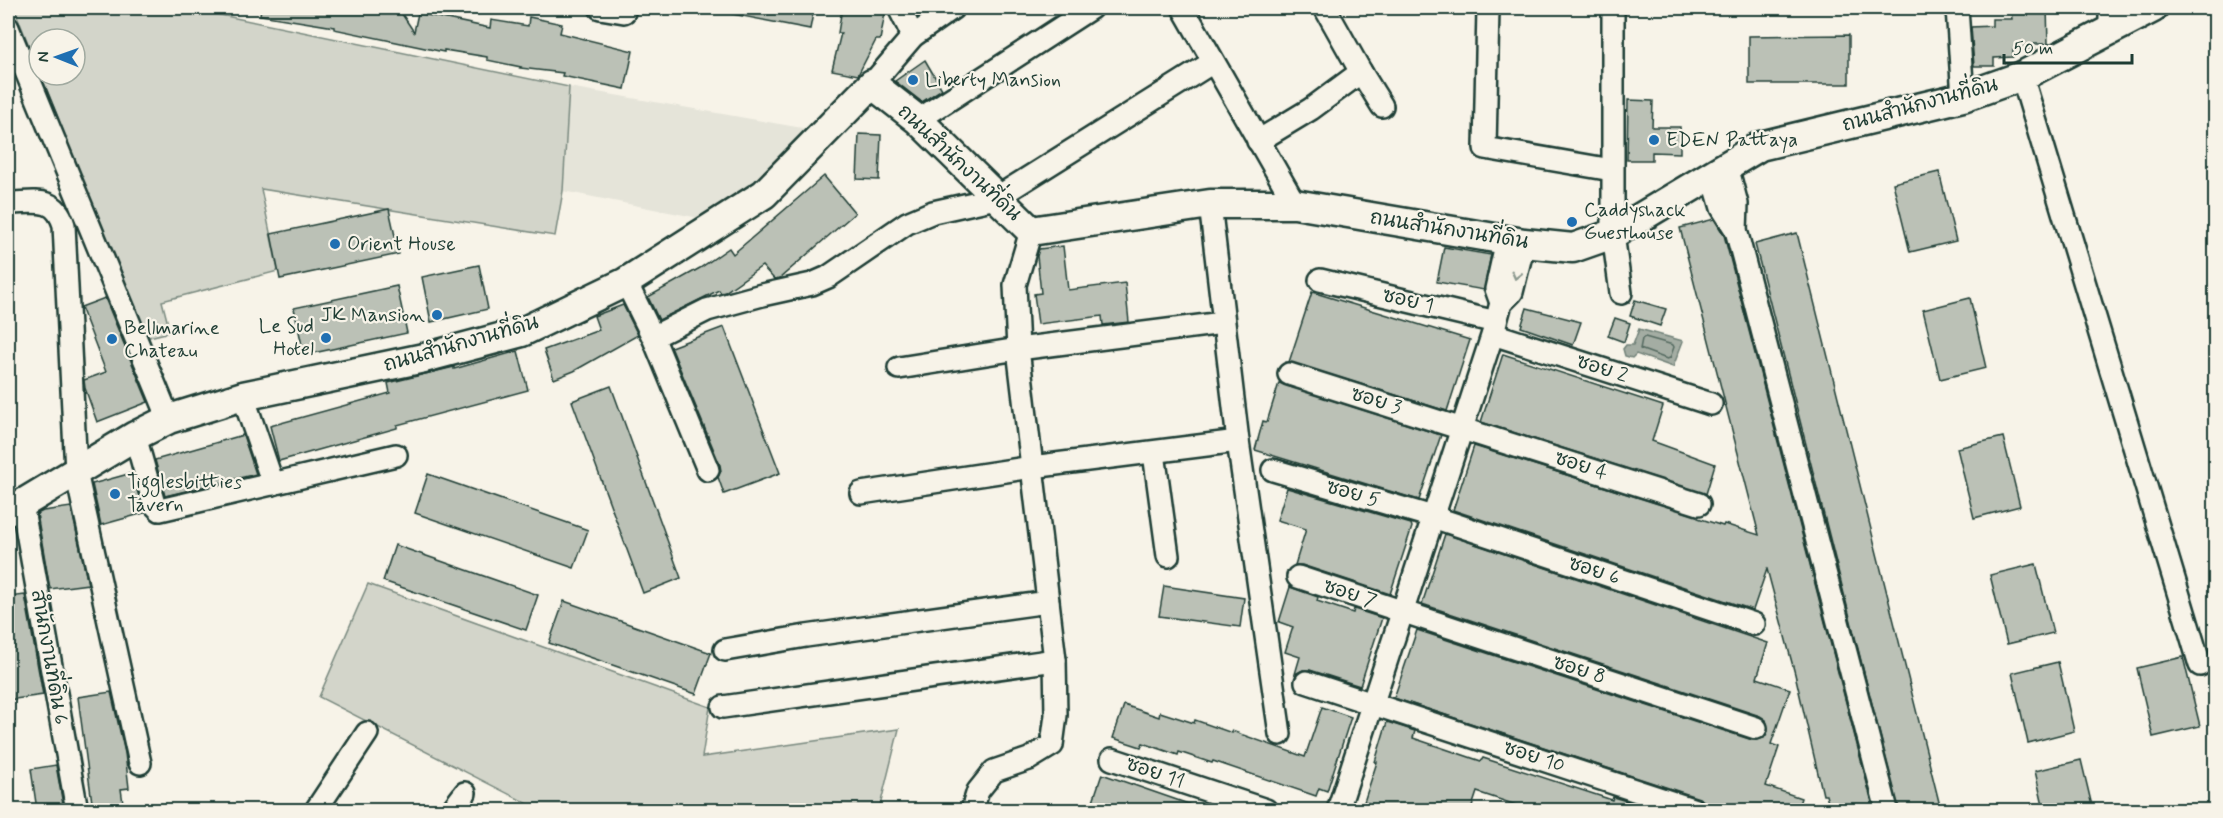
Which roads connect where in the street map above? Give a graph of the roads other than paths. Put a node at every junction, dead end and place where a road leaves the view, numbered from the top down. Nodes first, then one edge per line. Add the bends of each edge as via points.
1 (600, 8) edge
2 (625, 8) edge
3 (899, 8) edge
4 (953, 8) edge
5 (1091, 8) edge
6 (1183, 8) edge
7 (1325, 8) edge
8 (1488, 8) edge
9 (1613, 8) edge
10 (1957, 8) edge
11 (2152, 8) edge
12 (2110, 18) edge
13 (8, 28) edge
14 (913, 36) junction
15 (1213, 62) junction
16 (1360, 72) junction
17 (2022, 76) junction
18 (872, 84) junction
19 (1963, 97) junction
20 (1382, 106) dead end
21 (918, 120) junction
22 (1258, 141) junction
23 (1612, 170) junction
24 (1719, 170) junction
25 (996, 198) junction
26 (8, 203) edge
27 (1210, 204) junction
28 (1295, 204) junction
29 (1030, 231) junction
30 (1613, 234) junction
31 (1516, 241) junction
32 (1320, 280) dead end
33 (626, 282) junction
34 (1621, 293) dead end
35 (1497, 320) junction
36 (1223, 323) junction
37 (653, 337) junction
38 (1018, 349) junction
39 (899, 368) dead end
40 (1289, 374) dead end
41 (243, 396) junction
42 (1712, 404) dead end
43 (169, 419) junction
44 (1463, 427) junction
45 (135, 436) junction
46 (1238, 441) junction
47 (1154, 453) junction
48 (396, 455) dead end
49 (1032, 467) junction
50 (708, 470) dead end
51 (1273, 470) dead end
52 (76, 472) junction
53 (273, 484) junction
54 (861, 494) dead end
55 (1699, 504) dead end
56 (15, 507) edge
57 (1433, 517) junction
58 (1168, 556) dead end
59 (1298, 577) dead end
60 (1048, 602) junction
61 (1403, 611) junction
62 (1754, 624) dead end
63 (725, 650) dead end
64 (1055, 660) junction
65 (2199, 664) dead end
66 (1306, 682) dead end
67 (1372, 704) junction
68 (723, 707) dead end
69 (1756, 728) dead end
70 (367, 733) dead end
71 (1280, 734) dead end
72 (1112, 759) dead end
73 (140, 763) dead end
74 (465, 793) dead end
75 (77, 810) edge
76 (316, 810) edge
77 (452, 810) edge
78 (972, 810) edge
79 (1266, 810) edge
80 (1338, 810) edge
81 (1695, 810) edge
82 (1887, 810) edge

1 - 2 street via 624,12
3 - 14 street
4 - 14 street
5 - 21 street
6 - 15 street
7 - 16 street
8 - 23 street via 1485,148
9 - 23 street
10 - 19 street
11 - 12 street, ถนนสำนักงานที่ดิน
12 - 17 street, ถนนสำนักงานที่ดิน
13 - 43 street
14 - 18 street
15 - 22 street
15 - 25 street
16 - 20 street
16 - 22 street via 1311,109
17 - 19 street, ถนนสำนักงานที่ดิน
17 - 65 street
18 - 21 street, ถนนสำนักงานที่ดิน
18 - 33 street, ถนนสำนักงานที่ดิน via 764,194
19 - 24 street, ถนนสำนักงานที่ดิน via 1760,146
21 - 25 street, ถนนสำนักงานที่ดิน
22 - 28 street
23 - 30 street
24 - 30 street, ถนนสำนักงานที่ดิน
24 - 82 street via 1722,208 1736,230
25 - 29 street, ถนนสำนักงานที่ดิน
25 - 37 street via 919,217 828,277 707,310
26 - 52 street via 49,203 56,207 64,225
27 - 28 street, ถนนสำนักงานที่ดิน
27 - 29 street, ถนนสำนักงานที่ดิน
27 - 36 street
28 - 31 street, ถนนสำนักงานที่ดิน
29 - 38 street via 1015,285
30 - 31 street, ถนนสำนักงานที่ดิน via 1574,248
30 - 34 street
31 - 35 street via 1496,289
32 - 35 street, ซอย 1
33 - 37 street
33 - 41 street, ถนนสำนักงานที่ดิน via 522,332 424,358
35 - 42 street, ซอย 2
35 - 44 street
36 - 38 street
36 - 46 street
37 - 50 street
38 - 39 street
38 - 49 street
40 - 44 street, ซอย 3
41 - 43 street, ถนนสำนักงานที่ดิน
41 - 53 street
43 - 45 street, ถนนสำนักงานที่ดิน
44 - 55 street, ซอย 4
44 - 57 street
45 - 52 street, ถนนสำนักงานที่ดิน
45 - 53 street via 154,504 160,510
46 - 47 street
46 - 71 street
47 - 49 street
47 - 58 street
48 - 53 street
49 - 54 street
49 - 60 street
51 - 57 street, ซอย 5
52 - 56 street, ถนนสำนักงานที่ดิน
52 - 73 street
56 - 75 street, สำนักงานที่ดิน 6
57 - 61 street
57 - 62 street, ซอย 6
59 - 61 street, ซอย 7
60 - 63 street
60 - 64 street
61 - 67 street
61 - 69 street, ซอย 8
64 - 68 street
64 - 78 street via 1052,746 994,771 978,791
66 - 67 street, ซอย 10
67 - 80 street
67 - 81 street, ซอย 10
70 - 76 street
72 - 79 street, ซอย 11
74 - 77 street

